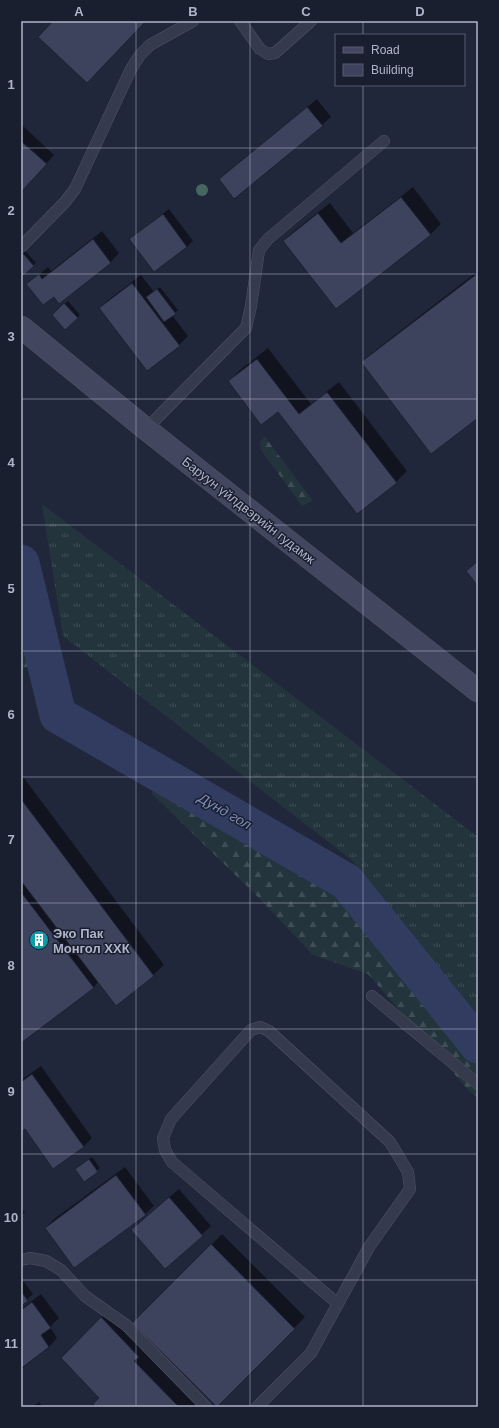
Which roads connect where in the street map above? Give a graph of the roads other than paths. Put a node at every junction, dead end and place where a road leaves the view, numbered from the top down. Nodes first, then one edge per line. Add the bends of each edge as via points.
1 (193, 21) edge
2 (240, 21) edge
3 (311, 21) edge
4 (384, 141) dead end
5 (21, 246) edge
6 (21, 327) edge
7 (146, 429) junction
8 (478, 691) edge
9 (372, 996) dead end
10 (478, 1084) edge
11 (21, 1260) edge
12 (338, 1304) junction
13 (206, 1407) edge
14 (256, 1407) edge

1 - 5 lane via 150,45 140,55 131,68 75,189
2 - 3 lane via 260,49 268,54 275,54
4 - 7 lane via 268,238 259,250 246,328
6 - 7 street, Баруун үйлдвэрийн гудамж
7 - 8 street, Баруун үйлдвэрийн гудамж
9 - 10 lane
11 - 13 lane via 30,1258 46,1261 61,1270 85,1296 126,1325
12 - 12 lane via 172,1162 165,1150 163,1138 170,1119 251,1030 260,1026 269,1031 390,1142 408,1172 410,1189 369,1247
12 - 14 lane via 311,1353

